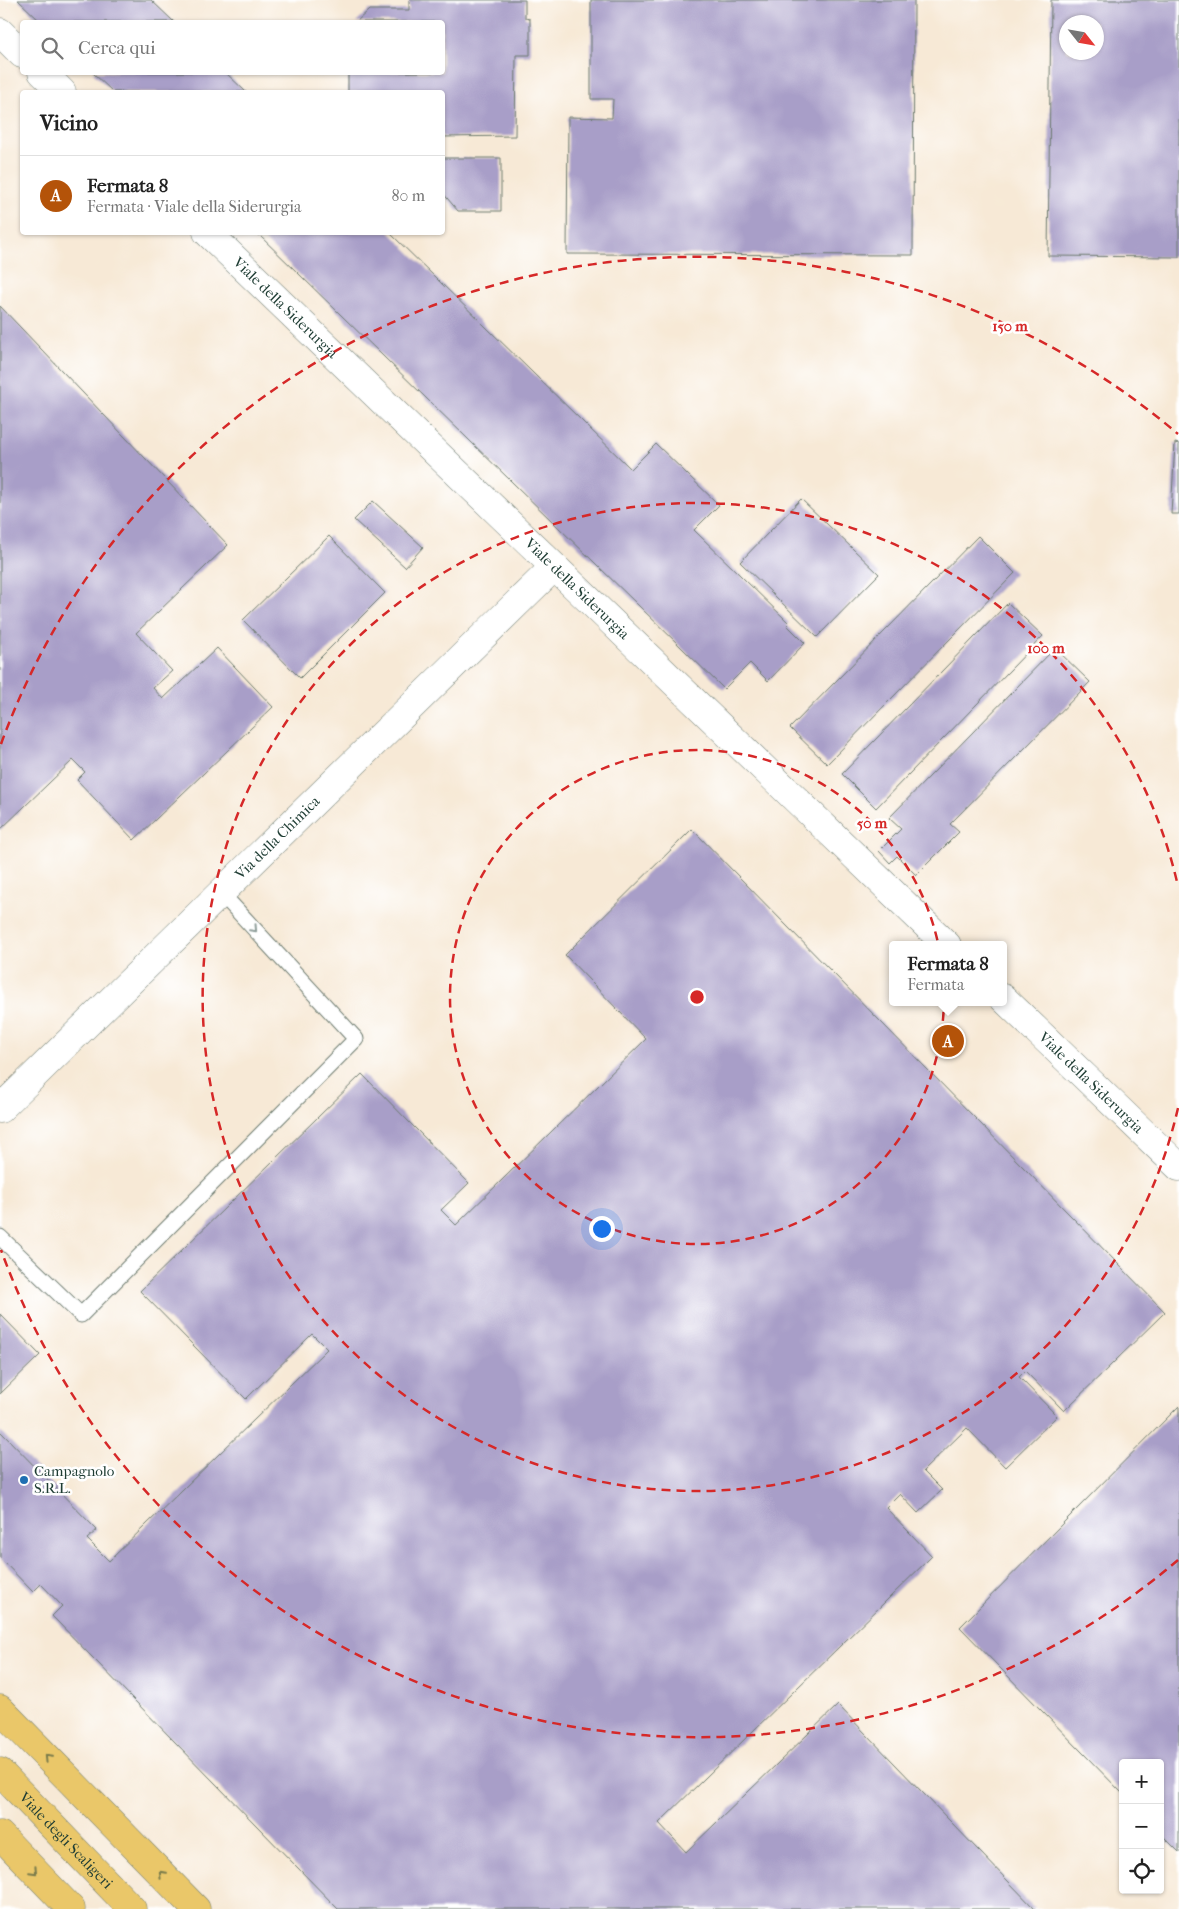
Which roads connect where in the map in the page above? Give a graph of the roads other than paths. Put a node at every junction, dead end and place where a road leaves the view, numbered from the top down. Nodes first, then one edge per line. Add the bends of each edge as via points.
1 (0, 32) edge
2 (20, 52) edge
3 (45, 75) edge
4 (60, 90) edge
5 (210, 235) edge
6 (554, 567) junction
7 (221, 893) junction
8 (943, 941) edge
9 (1007, 1002) edge
10 (0, 1109) edge
11 (1179, 1168) edge
12 (0, 1237) edge
13 (0, 1709) edge
14 (0, 1772) edge
15 (0, 1836) edge
16 (71, 1909) edge
17 (132, 1909) edge
18 (196, 1909) edge

1 - 2 street
3 - 4 street
5 - 6 street, Viale della Siderurgia
6 - 7 street, Via della Chimica
6 - 8 street, Viale della Siderurgia
7 - 10 street, Via della Chimica
7 -> 12 lane via 356,1039 81,1315
9 - 11 street, Viale della Siderurgia
18 -> 13 highway
14 - 17 highway, Viale degli Scaligeri
15 -> 16 highway

